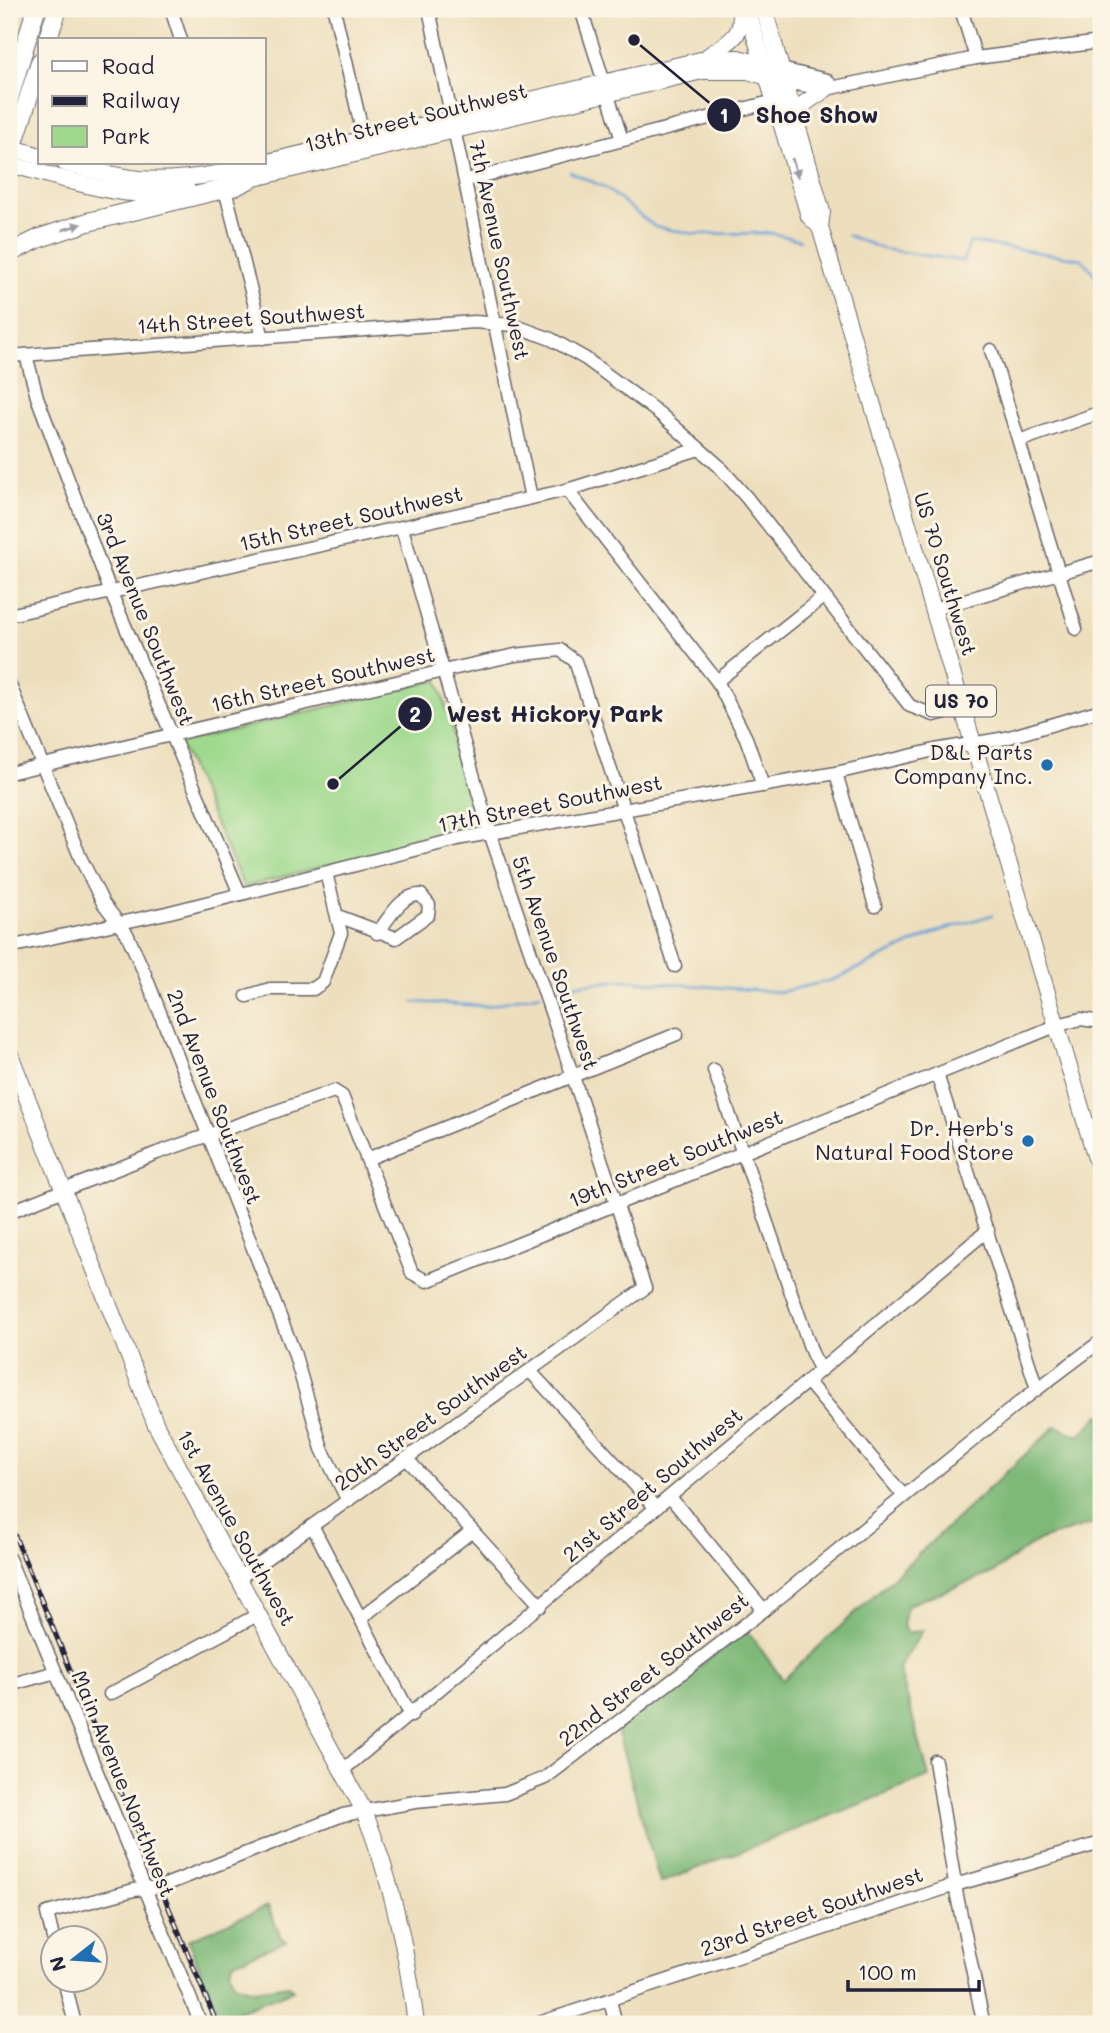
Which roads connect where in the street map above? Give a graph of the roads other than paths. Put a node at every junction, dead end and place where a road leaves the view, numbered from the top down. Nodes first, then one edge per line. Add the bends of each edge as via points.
1 (36, 9) edge
2 (58, 9) edge
3 (171, 9) edge
4 (334, 9) edge
5 (429, 9) edge
6 (581, 9) edge
7 (740, 9) edge
8 (747, 9) edge
9 (764, 9) edge
10 (961, 9) edge
11 (48, 38) edge
12 (180, 38) edge
13 (1101, 42) edge
14 (976, 58) junction
15 (705, 59) junction
16 (38, 68) edge
17 (774, 73) junction
18 (13, 83) edge
19 (829, 87) junction
20 (605, 88) junction
21 (9, 98) edge
22 (775, 102) junction
23 (796, 122) junction
24 (453, 124) junction
25 (622, 140) junction
26 (365, 145) junction
27 (10, 154) edge
28 (38, 156) edge
29 (69, 164) edge
30 (222, 175) edge
31 (250, 179) junction
32 (467, 180) junction
33 (820, 227) junction
34 (9, 253) edge
35 (496, 322) junction
36 (263, 338) junction
37 (991, 349) dead end
38 (26, 355) junction
39 (9, 356) edge
40 (1101, 412) edge
41 (1019, 441) junction
42 (699, 449) junction
43 (567, 490) junction
44 (531, 498) junction
45 (402, 528) junction
46 (1101, 561) edge
47 (1060, 573) junction
48 (111, 593) junction
49 (823, 597) junction
50 (934, 609) junction
51 (9, 615) edge
52 (1076, 629) dead end
53 (443, 671) junction
54 (717, 681) junction
55 (9, 683) edge
56 (9, 704) edge
57 (963, 708) junction
58 (1100, 715) edge
59 (23, 716) junction
60 (171, 735) junction
61 (974, 745) junction
62 (42, 765) junction
63 (9, 773) edge
64 (836, 773) junction
65 (763, 786) junction
66 (622, 810) junction
67 (490, 833) junction
68 (326, 873) junction
69 (240, 894) junction
70 (875, 906) dead end
71 (338, 916) junction
72 (121, 924) junction
73 (377, 933) dead end
74 (9, 947) edge
75 (675, 966) dead end
76 (247, 996) dead end
77 (1101, 1022) edge
78 (1058, 1025) junction
79 (677, 1034) dead end
80 (9, 1052) edge
81 (714, 1070) dead end
82 (937, 1074) junction
83 (574, 1076) junction
84 (209, 1134) junction
85 (745, 1153) junction
86 (367, 1159) junction
87 (1101, 1175) edge
88 (64, 1190) junction
89 (618, 1204) junction
90 (9, 1213) edge
91 (988, 1230) junction
92 (645, 1287) joint
93 (1101, 1341) edge
94 (820, 1369) junction
95 (530, 1371) junction
96 (807, 1381) junction
97 (1037, 1389) junction
98 (407, 1459) junction
99 (904, 1496) junction
100 (670, 1497) junction
101 (348, 1501) junction
102 (656, 1508) junction
103 (313, 1527) junction
104 (472, 1531) junction
105 (9, 1559) edge
106 (239, 1578) junction
107 (541, 1606) junction
108 (764, 1610) junction
109 (258, 1614) junction
110 (361, 1618) junction
111 (57, 1672) junction
112 (9, 1685) edge
113 (110, 1694) dead end
114 (411, 1716) junction
115 (935, 1761) dead end
116 (344, 1770) junction
117 (364, 1811) junction
118 (1101, 1843) edge
119 (955, 1885) junction
120 (146, 1891) junction
121 (50, 1924) edge
122 (68, 1994) edge
123 (610, 2001) junction
124 (982, 2016) dead end
125 (75, 2024) edge
126 (201, 2024) edge
127 (416, 2024) edge
128 (536, 2024) edge
129 (616, 2024) edge

1 - 18 highway
2 - 11 highway
3 - 12 street
4 - 26 street
5 - 24 street, 7th Avenue Southwest
6 - 20 street
7 - 15 main road via 742,22 735,38
8 - 17 main road, US 70 Southwest / US 70
9 - 17 main road, US 70 Southwest / US 70
10 - 14 street
13 - 14 street, 13th Street Southwest
14 - 19 street, 13th Street Southwest
15 - 17 main road, 13th Street Southwest via 738,58
15 - 20 main road, 13th Street Southwest
16 - 27 highway
17 - 19 street, 13th Street Southwest
17 - 20 main road, 13th Street Southwest via 715,70
17 - 22 main road, US 70 Southwest / US 70
17 - 23 main road, US 70 Southwest / US 70
18 - 21 highway
19 - 23 main road via 801,107
20 - 24 main road, 13th Street Southwest
20 - 25 street
22 - 25 street
22 -> 33 main road, US 70 Southwest / US 70 via 809,216
23 - 33 main road, US 70 Southwest / US 70 via 822,212
24 - 26 main road, 13th Street Southwest
24 - 32 street, 7th Avenue Southwest
25 - 32 street
26 - 30 main road, 13th Street Southwest
26 - 31 main road, 13th Street Southwest
27 - 28 main road
27 - 31 main road, 13th Street Southwest via 105,189 148,195
29 - 30 main road, 13th Street Southwest via 156,182
30 - 31 highway
34 -> 30 highway
30 - 36 street
32 - 35 street, 7th Avenue Southwest
33 - 50 main road, US 70 Southwest / US 70
35 - 36 street, 14th Street Southwest
35 - 42 street, 14th Street Southwest via 526,328 575,352 660,414
35 - 44 street, 7th Avenue Southwest
36 - 38 street, 14th Street Southwest
37 - 41 street
38 - 39 street, 14th Street Southwest
38 - 48 street, 3rd Avenue Southwest via 37,397
40 - 41 street
41 - 47 street
42 - 43 street, 15th Street Southwest
42 - 49 street, 14th Street Southwest via 747,498
43 - 44 street, 15th Street Southwest
43 - 54 street
44 - 45 street, 15th Street Southwest
45 - 48 street, 15th Street Southwest
45 - 53 street, 5th Avenue Southwest
46 - 47 street
47 - 50 street
47 - 52 street
48 - 51 street, 15th Street Southwest
48 - 60 street, 3rd Avenue Southwest
49 - 54 street
49 - 57 street, 14th Street Southwest via 910,706 934,715
50 - 57 main road, US 70 Southwest / US 70
53 - 60 street, 16th Street Southwest
53 - 66 street, 16th Street Southwest via 552,649 566,651 575,661
53 - 67 street, 5th Avenue Southwest
54 - 65 street via 746,738
55 - 59 street, 2nd Avenue Southwest
56 - 59 street, 2nd Avenue Southwest
57 - 61 main road, US 70 Southwest / US 70
58 - 61 street, 17th Street Southwest
59 - 62 street, 2nd Avenue Southwest
60 - 62 street, 16th Street Southwest
60 - 69 street, 3rd Avenue Southwest
61 - 64 street, 17th Street Southwest
61 - 78 main road, US 70 Southwest / US 70
62 - 63 street, 16th Street Southwest
62 - 72 street, 2nd Avenue Southwest via 92,881
64 - 65 street, 17th Street Southwest
64 - 70 street
65 - 66 street, 17th Street Southwest
66 - 67 street, 17th Street Southwest
66 - 75 street via 631,823
67 - 68 street, 17th Street Southwest
67 - 83 street, 5th Avenue Southwest
68 - 69 street, 17th Street Southwest
68 - 71 street
69 - 72 street, 17th Street Southwest
71 - 73 street
71 - 76 street via 340,941 319,986 270,989
72 - 74 street, 17th Street Southwest
72 - 84 street, 2nd Avenue Southwest
77 - 78 street, 19th Street Southwest via 1081,1018
78 - 82 street, 19th Street Southwest
78 - 87 main road, US 70 Southwest / US 70
79 - 83 street
80 - 88 main road, 1st Avenue Southwest
81 - 85 street
82 - 85 street, 19th Street Southwest
82 - 91 street
83 - 86 street
83 - 89 street, 5th Avenue Southwest
84 - 86 street via 337,1092
84 - 88 street
84 - 101 street, 2nd Avenue Southwest via 294,1352 322,1449
85 - 89 street, 19th Street Southwest
85 - 94 street
86 - 89 street, 19th Street Southwest via 412,1273 422,1281
88 - 90 street
88 - 106 main road, 1st Avenue Southwest via 156,1425
89 - 92 street, 5th Avenue Southwest
91 - 94 street, 21st Street Southwest
91 - 97 street
92 - 95 street, 20th Street Southwest
93 - 97 street, 22nd Street Southwest
94 - 96 street, 21st Street Southwest
95 - 98 street, 20th Street Southwest
95 - 102 street
96 - 99 street
96 - 100 street, 21st Street Southwest
97 - 99 street, 22nd Street Southwest
98 - 101 street, 20th Street Southwest
98 - 104 street
99 - 108 street, 22nd Street Southwest
100 - 102 street, 21st Street Southwest
100 - 108 street
101 - 103 street, 20th Street Southwest
102 - 107 street, 21st Street Southwest
103 - 106 street, 20th Street Southwest
103 - 110 street
104 - 107 street
104 - 110 street
105 - 111 street, Main Avenue Northwest
106 - 109 main road, 1st Avenue Southwest
107 - 114 street, 21st Street Southwest
108 - 117 street, 22nd Street Southwest via 534,1784 505,1794
109 - 113 street
109 - 116 main road, 1st Avenue Southwest
110 - 114 street
111 - 112 street
111 - 120 street, Main Avenue Northwest
114 - 116 street, 21st Street Southwest
115 - 119 street
116 - 117 main road, 1st Avenue Southwest
117 - 120 street, 22nd Street Southwest via 323,1821
117 - 127 main road, 1st Avenue Southwest via 401,1925
118 - 119 street, 23rd Street Southwest
119 - 123 street, 23rd Street Southwest
119 - 124 street
120 - 121 street, 22nd Street Southwest via 134,1890 47,1913
120 - 126 street, Main Avenue Northwest
122 - 125 street
123 - 128 street, 23rd Street Southwest
123 - 129 street

